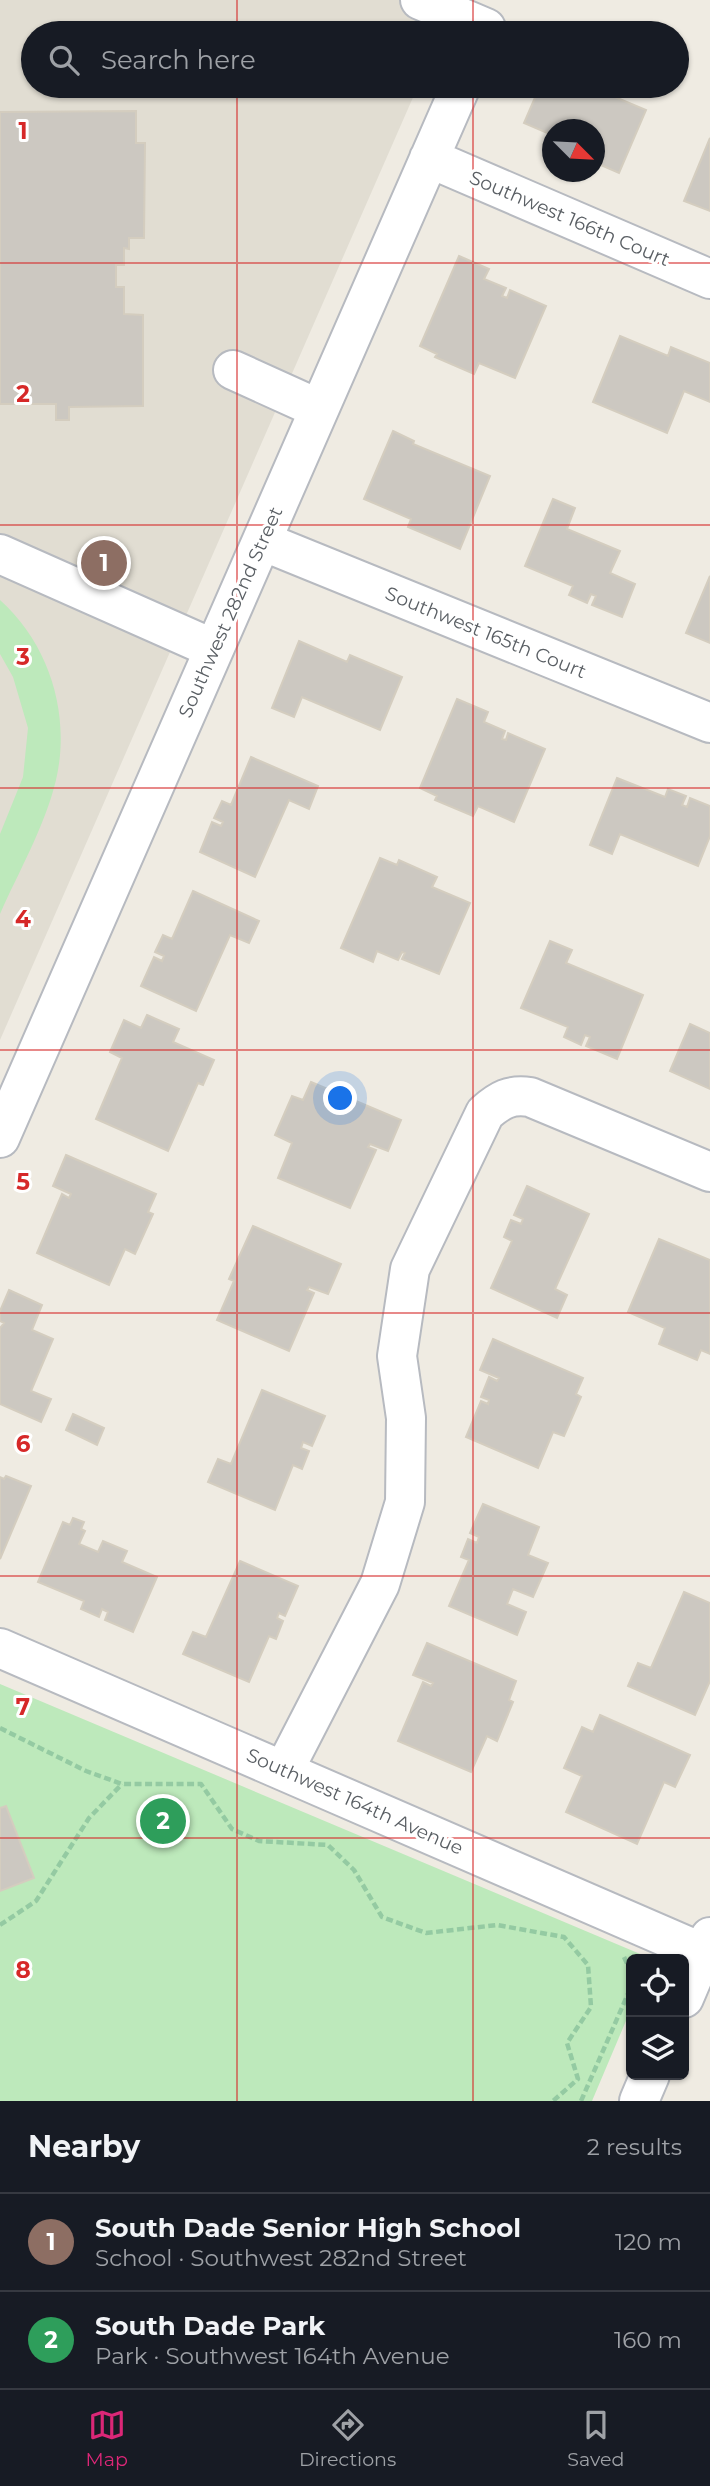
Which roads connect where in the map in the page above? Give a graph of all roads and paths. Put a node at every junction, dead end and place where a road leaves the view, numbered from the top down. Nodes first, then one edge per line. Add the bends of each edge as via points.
1 (420, 0) edge
2 (489, 20) edge
3 (456, 98) edge
4 (429, 158) junction
5 (710, 279) edge
6 (233, 370) dead end
7 (319, 409) junction
8 (262, 541) junction
9 (0, 554) edge
10 (214, 649) junction
11 (710, 723) edge
12 (0, 1138) edge
13 (710, 1172) edge
14 (0, 1648) edge
15 (0, 1728) edge
16 (284, 1770) junction
17 (122, 1784) junction
18 (0, 1925) edge
19 (708, 1949) edge
20 (689, 1988) edge
21 (626, 1998) edge
22 (648, 2080) edge
23 (553, 2101) edge
24 (581, 2101) edge
25 (639, 2101) edge

1 - 2 street
3 - 4 street, Southwest 282nd Street
4 - 5 street, Southwest 166th Court
4 - 7 street, Southwest 282nd Street
6 - 7 street
7 - 8 street, Southwest 282nd Street
8 - 10 street, Southwest 282nd Street
8 - 11 street, Southwest 165th Court
9 - 10 street
10 - 12 street, Southwest 282nd Street
13 - 16 street via 530,1097 500,1100 482,1119 410,1269 397,1356 407,1418 405,1502 380,1584
14 - 16 street, Southwest 164th Avenue
15 - 17 path
16 - 19 street, Southwest 164th Avenue
17 - 18 path via 89,1818 36,1901
17 - 23 path via 201,1784 232,1829 259,1841 328,1845 354,1870 382,1917 426,1933 497,1925 564,1937 588,1965 591,2007 567,2043 578,2079
19 - 20 street
21 - 24 path
22 - 25 street

